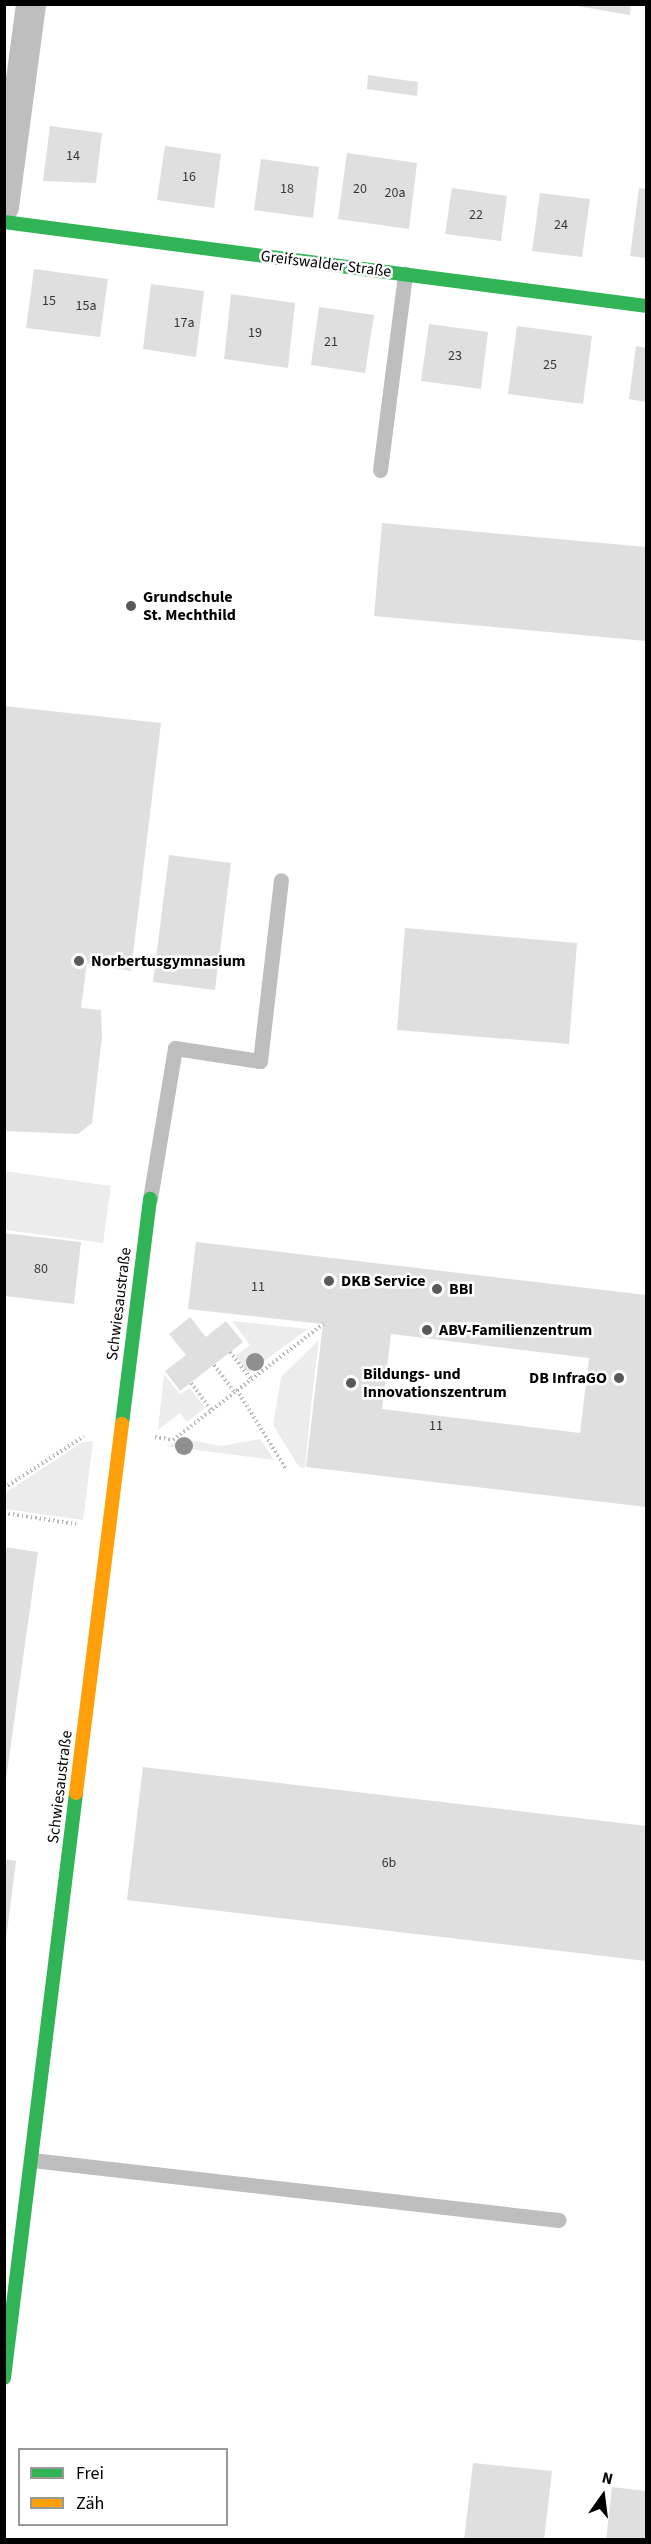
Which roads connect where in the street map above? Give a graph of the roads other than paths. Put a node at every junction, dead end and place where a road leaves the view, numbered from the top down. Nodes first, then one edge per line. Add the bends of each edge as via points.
1 (31, 4) edge
2 (4, 207) edge
3 (4, 222) edge
4 (405, 274) junction
5 (646, 306) edge
6 (380, 470) dead end
7 (281, 880) dead end
8 (150, 1199) joint
9 (32, 2160) junction
10 (559, 2220) dead end
11 (4, 2378) edge

1 - 2 street
3 - 4 street, Greifswalder Straße
4 - 5 street, Greifswalder Straße
4 - 6 lane
7 - 8 lane via 260,1060 174,1048
8 - 9 street, Schwiesaustraße
9 - 10 lane
9 - 11 street, Schwiesaustraße

